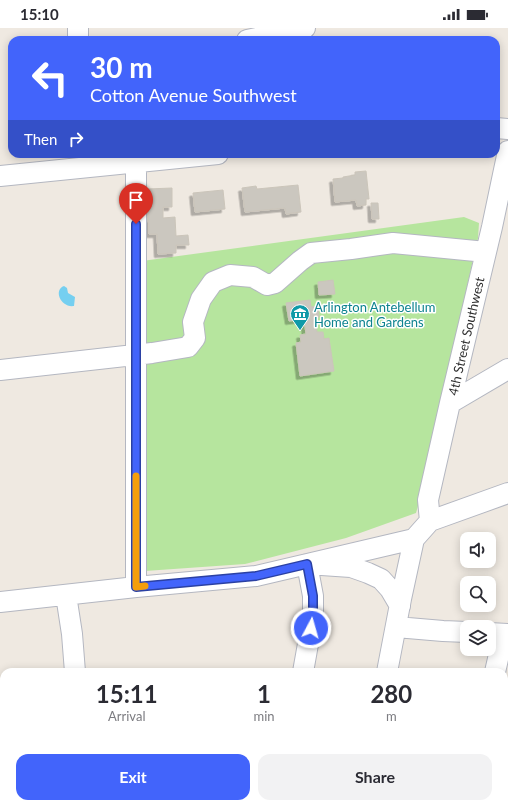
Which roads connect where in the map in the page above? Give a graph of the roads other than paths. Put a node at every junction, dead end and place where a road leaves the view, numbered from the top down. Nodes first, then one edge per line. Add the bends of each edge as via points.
1 (305, 28) edge
2 (266, 36) edge
3 (508, 151) edge
4 (177, 158) edge
5 (88, 160) edge
6 (136, 162) junction
7 (0, 176) edge
8 (505, 178) edge
9 (486, 252) junction
10 (137, 355) junction
11 (508, 369) edge
12 (0, 370) edge
13 (450, 403) junction
14 (508, 493) edge
15 (430, 521) junction
16 (414, 539) junction
17 (307, 564) junction
18 (136, 587) junction
19 (66, 595) junction
20 (0, 602) edge
21 (400, 606) junction
22 (396, 627) junction
23 (460, 632) edge
24 (504, 642) edge
25 (75, 668) edge
26 (304, 668) edge
27 (389, 668) edge
28 (496, 668) edge

1 - 2 street
3 - 8 street, 4th Street Southwest
4 - 6 street
5 - 6 street
5 - 7 street
6 - 10 street
8 - 9 street, 4th Street Southwest
9 - 10 street via 393,243 311,253 275,283 267,285 254,277 230,275 213,282 201,299 193,322 195,338 188,348
9 - 13 street, 4th Street Southwest
10 - 12 street
10 - 18 street
11 - 13 street
13 - 15 street, 4th Street Southwest via 428,500
14 - 15 street
15 - 16 street
16 - 17 street
16 - 21 street
17 - 18 street via 256,576
17 - 21 street via 350,567 368,573 384,582
17 - 26 street via 313,596 313,616
18 - 19 street
19 - 20 street
19 - 25 street
21 - 22 street
22 - 23 street
22 - 27 street
24 - 28 street

